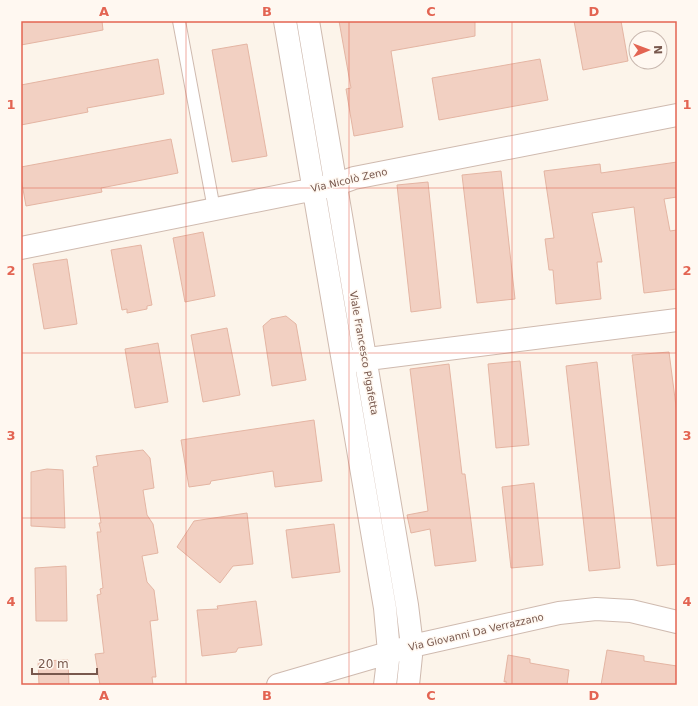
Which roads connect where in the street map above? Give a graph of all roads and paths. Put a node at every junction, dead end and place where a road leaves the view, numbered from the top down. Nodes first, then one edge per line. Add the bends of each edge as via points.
1 (180, 21) edge
2 (285, 21) edge
3 (308, 21) edge
4 (677, 115) edge
5 (336, 185) junction
6 (313, 188) junction
7 (214, 209) junction
8 (21, 248) edge
9 (677, 320) edge
10 (365, 358) junction
11 (343, 362) junction
12 (677, 622) edge
13 (412, 646) junction
14 (389, 652) junction
15 (278, 685) edge
16 (385, 685) edge
17 (408, 685) edge

1 - 7 lane
2 - 6 street
3 - 5 street, Viale Francesco Pigafetta
4 - 5 street, Via Nicolò Zeno via 354,178
5 - 6 street, Via Nicolò Zeno
5 - 10 street, Viale Francesco Pigafetta
6 - 7 street, Via Nicolò Zeno
6 - 11 street
7 - 8 street, Via Nicolò Zeno
9 - 10 street
10 - 11 street
10 - 13 street, Viale Francesco Pigafetta via 408,605
11 - 14 street via 385,608
12 - 13 street, Via Giovanni Da Verrazzano via 631,611 596,609 559,613
13 - 14 street, Via Giovanni Da Verrazzano
13 - 17 street, Viale Francesco Pigafetta
14 - 15 street, Via Giovanni Da Verrazzano
14 - 16 street

